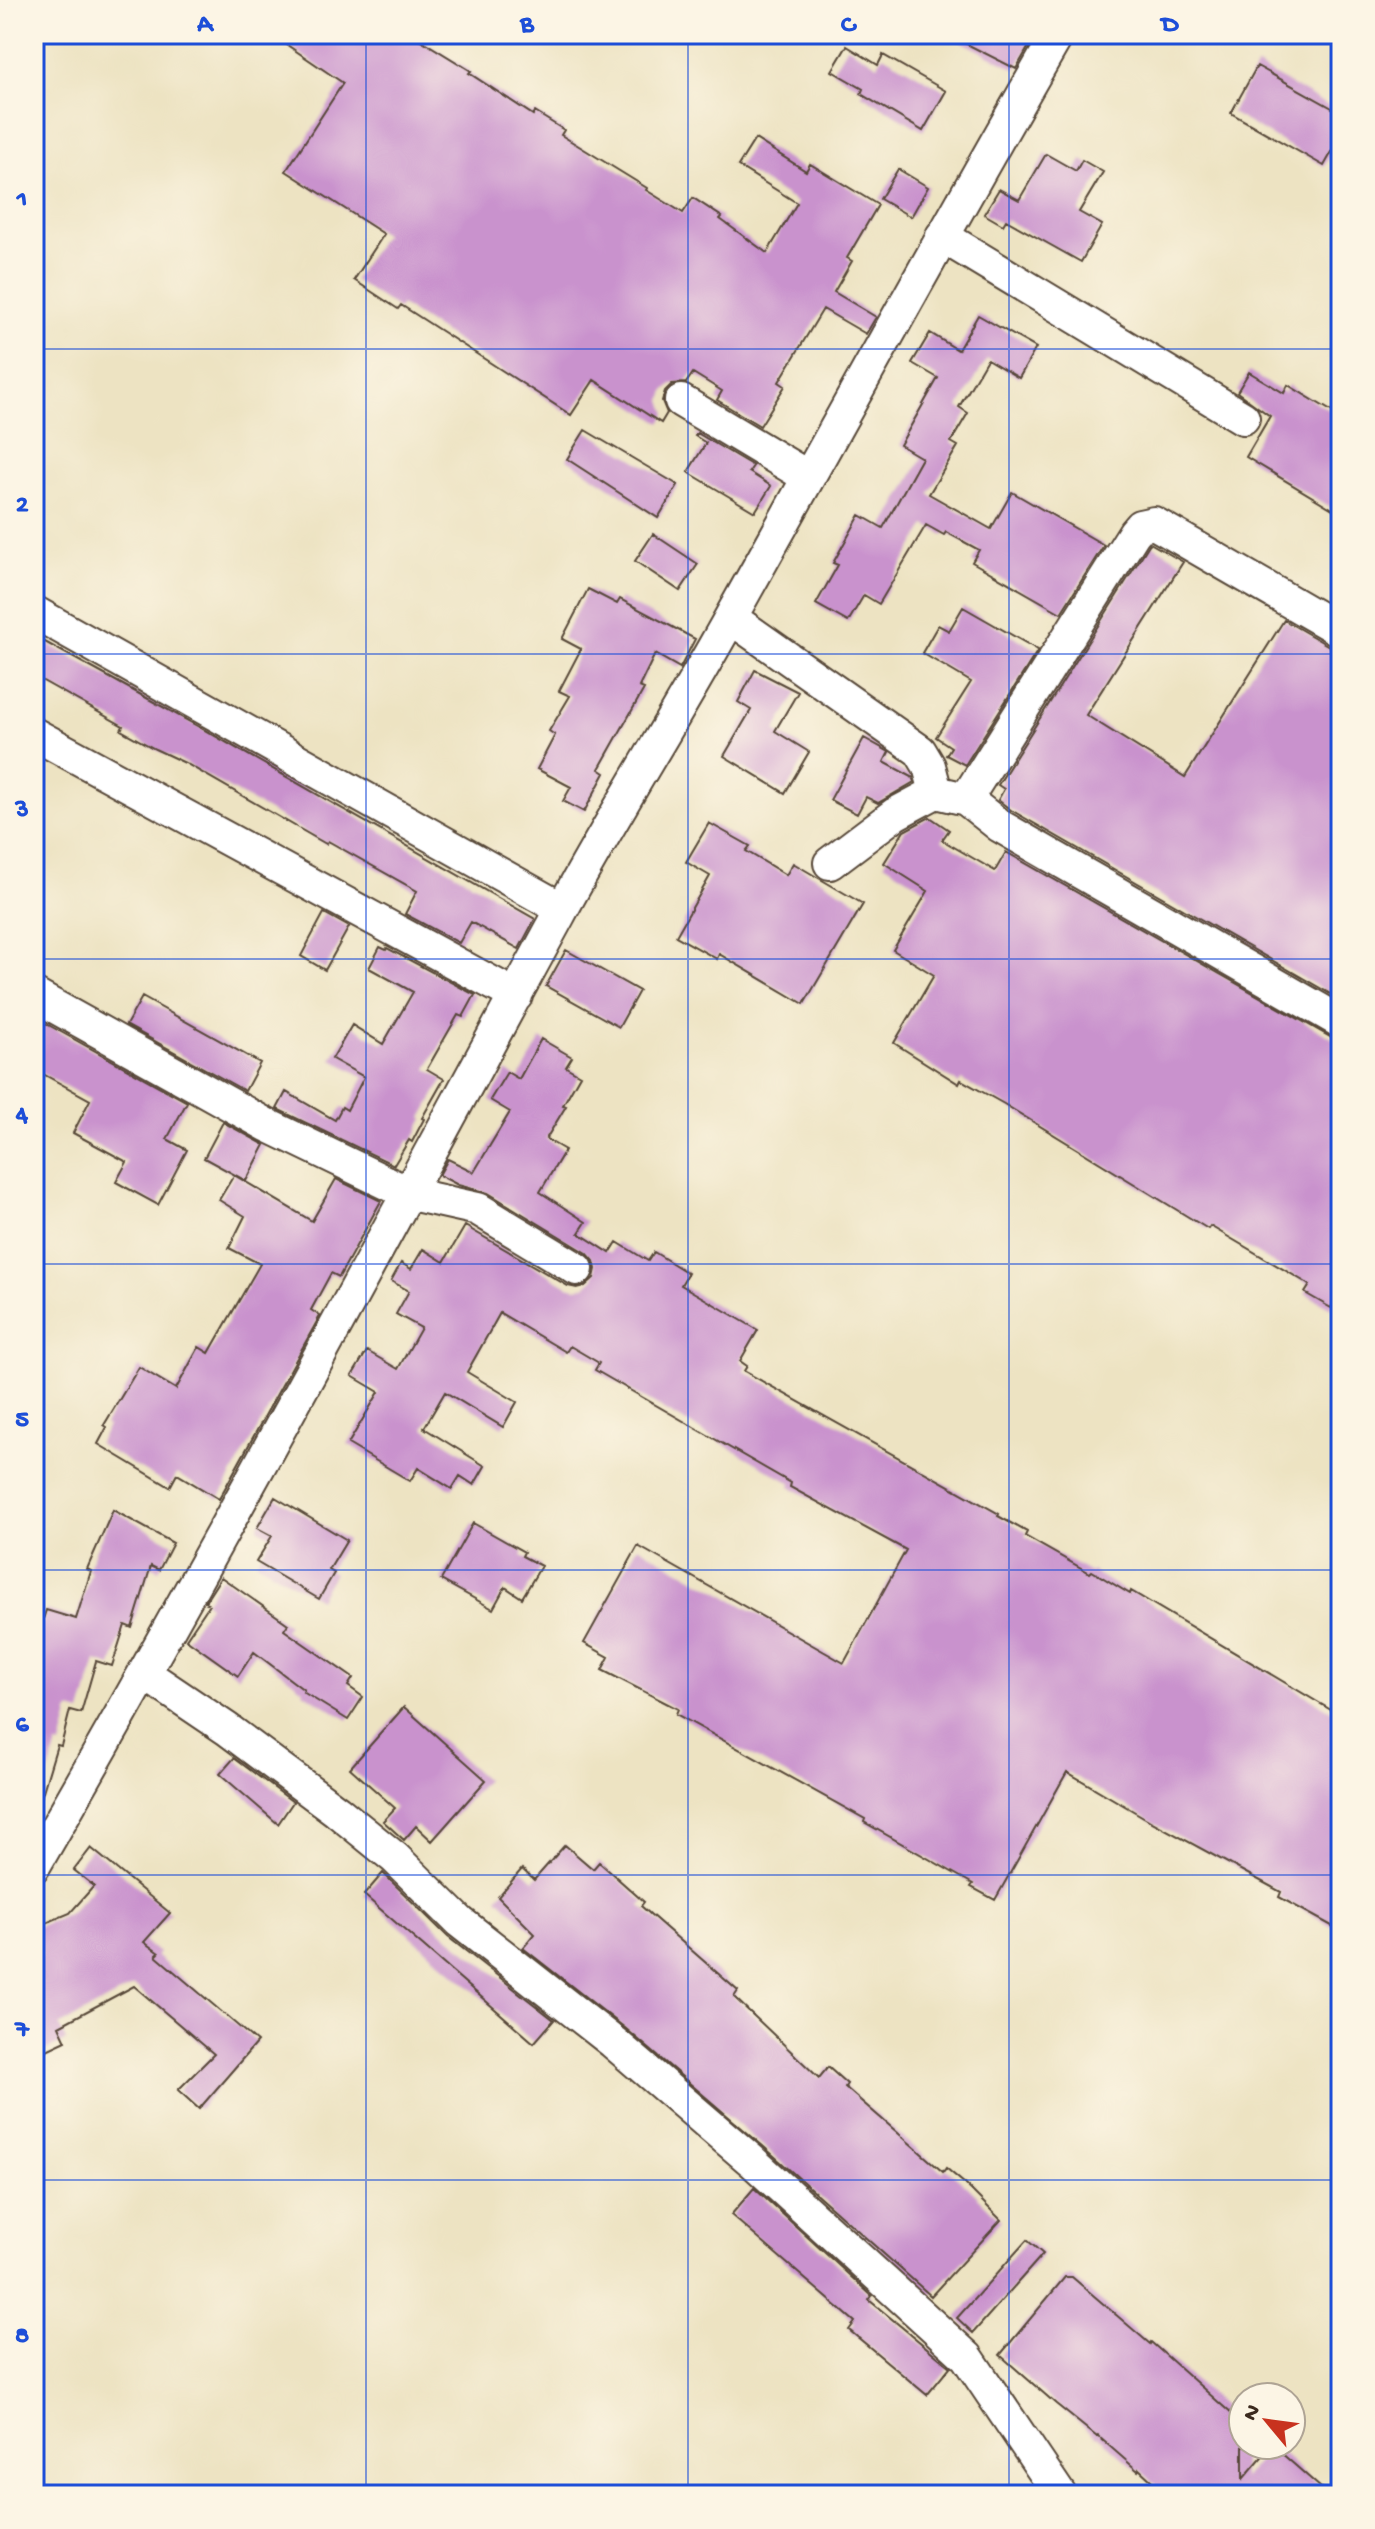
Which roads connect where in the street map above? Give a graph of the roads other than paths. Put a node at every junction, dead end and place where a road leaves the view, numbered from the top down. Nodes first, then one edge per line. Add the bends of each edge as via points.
1 (1058, 34) edge
2 (942, 236) junction
3 (681, 401) dead end
4 (1243, 418) dead end
5 (808, 477) junction
6 (34, 612) edge
7 (731, 618) junction
8 (1341, 631) edge
9 (34, 734) edge
10 (951, 795) junction
11 (830, 863) dead end
12 (562, 909) junction
13 (34, 995) edge
14 (516, 996) junction
15 (1341, 1022) edge
16 (410, 1194) junction
17 (577, 1269) dead end
18 (144, 1673) junction
19 (34, 1866) edge
20 (1060, 2495) edge

1 - 2 street
2 - 4 street
2 - 5 street
3 - 5 street
5 - 7 street
6 - 12 street
7 - 10 street via 920,751
7 - 12 street
8 - 10 street via 1201,547 1147,523 1134,533
9 - 14 street
10 - 11 street via 895,814
10 - 15 street
12 - 14 street
13 - 16 street via 267,1125
14 - 16 street
16 - 17 street via 478,1209
16 - 18 street
18 - 19 street
18 - 20 street via 337,1811 460,1922 613,2042 752,2161 967,2357

